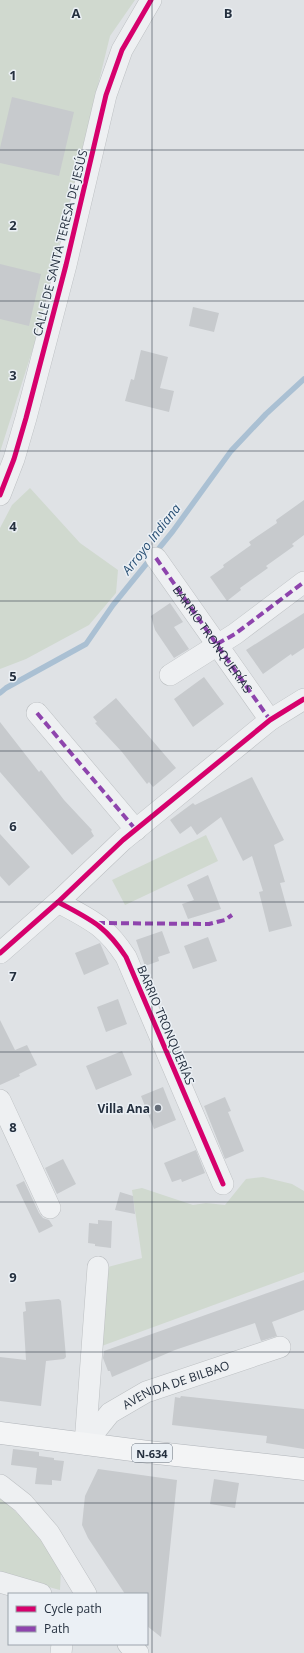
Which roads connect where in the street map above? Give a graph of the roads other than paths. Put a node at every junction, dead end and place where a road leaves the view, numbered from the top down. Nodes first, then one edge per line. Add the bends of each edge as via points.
1 (152, 0) edge
2 (0, 495) edge
3 (156, 558) dead end
4 (304, 582) edge
5 (226, 639) junction
6 (170, 675) dead end
7 (304, 699) edge
8 (37, 713) dead end
9 (270, 720) junction
10 (136, 830) junction
11 (58, 902) junction
12 (0, 953) edge
13 (0, 1100) edge
14 (223, 1184) dead end
15 (50, 1208) dead end
16 (98, 1267) dead end
17 (280, 1347) dead end
18 (0, 1433) edge
19 (85, 1444) junction
20 (304, 1469) edge
21 (0, 1485) edge
22 (0, 1582) edge
23 (38, 1593) edge
24 (84, 1593) edge
25 (129, 1645) edge
26 (138, 1653) edge

1 - 2 street, CALLE DE SANTA TERESA DE JESÚS via 122,50 106,95 30,403 14,459
3 - 5 street, BARRIO TRONQUERÍAS
4 - 5 street, BARRIO TRONQUERÍAS
5 - 6 street
5 - 9 street, BARRIO TRONQUERÍAS
7 - 9 street
8 - 10 street
9 - 10 street
10 - 11 street
11 - 12 street
11 - 14 street, BARRIO TRONQUERÍAS via 97,923 114,938 126,957
13 - 15 street
16 - 19 street
17 - 19 street, AVENIDA DE BILBAO via 146,1392 110,1413
18 - 19 highway, N-634
19 - 20 highway, N-634
21 - 24 street via 23,1504 49,1533
22 - 23 street
25 - 26 street

